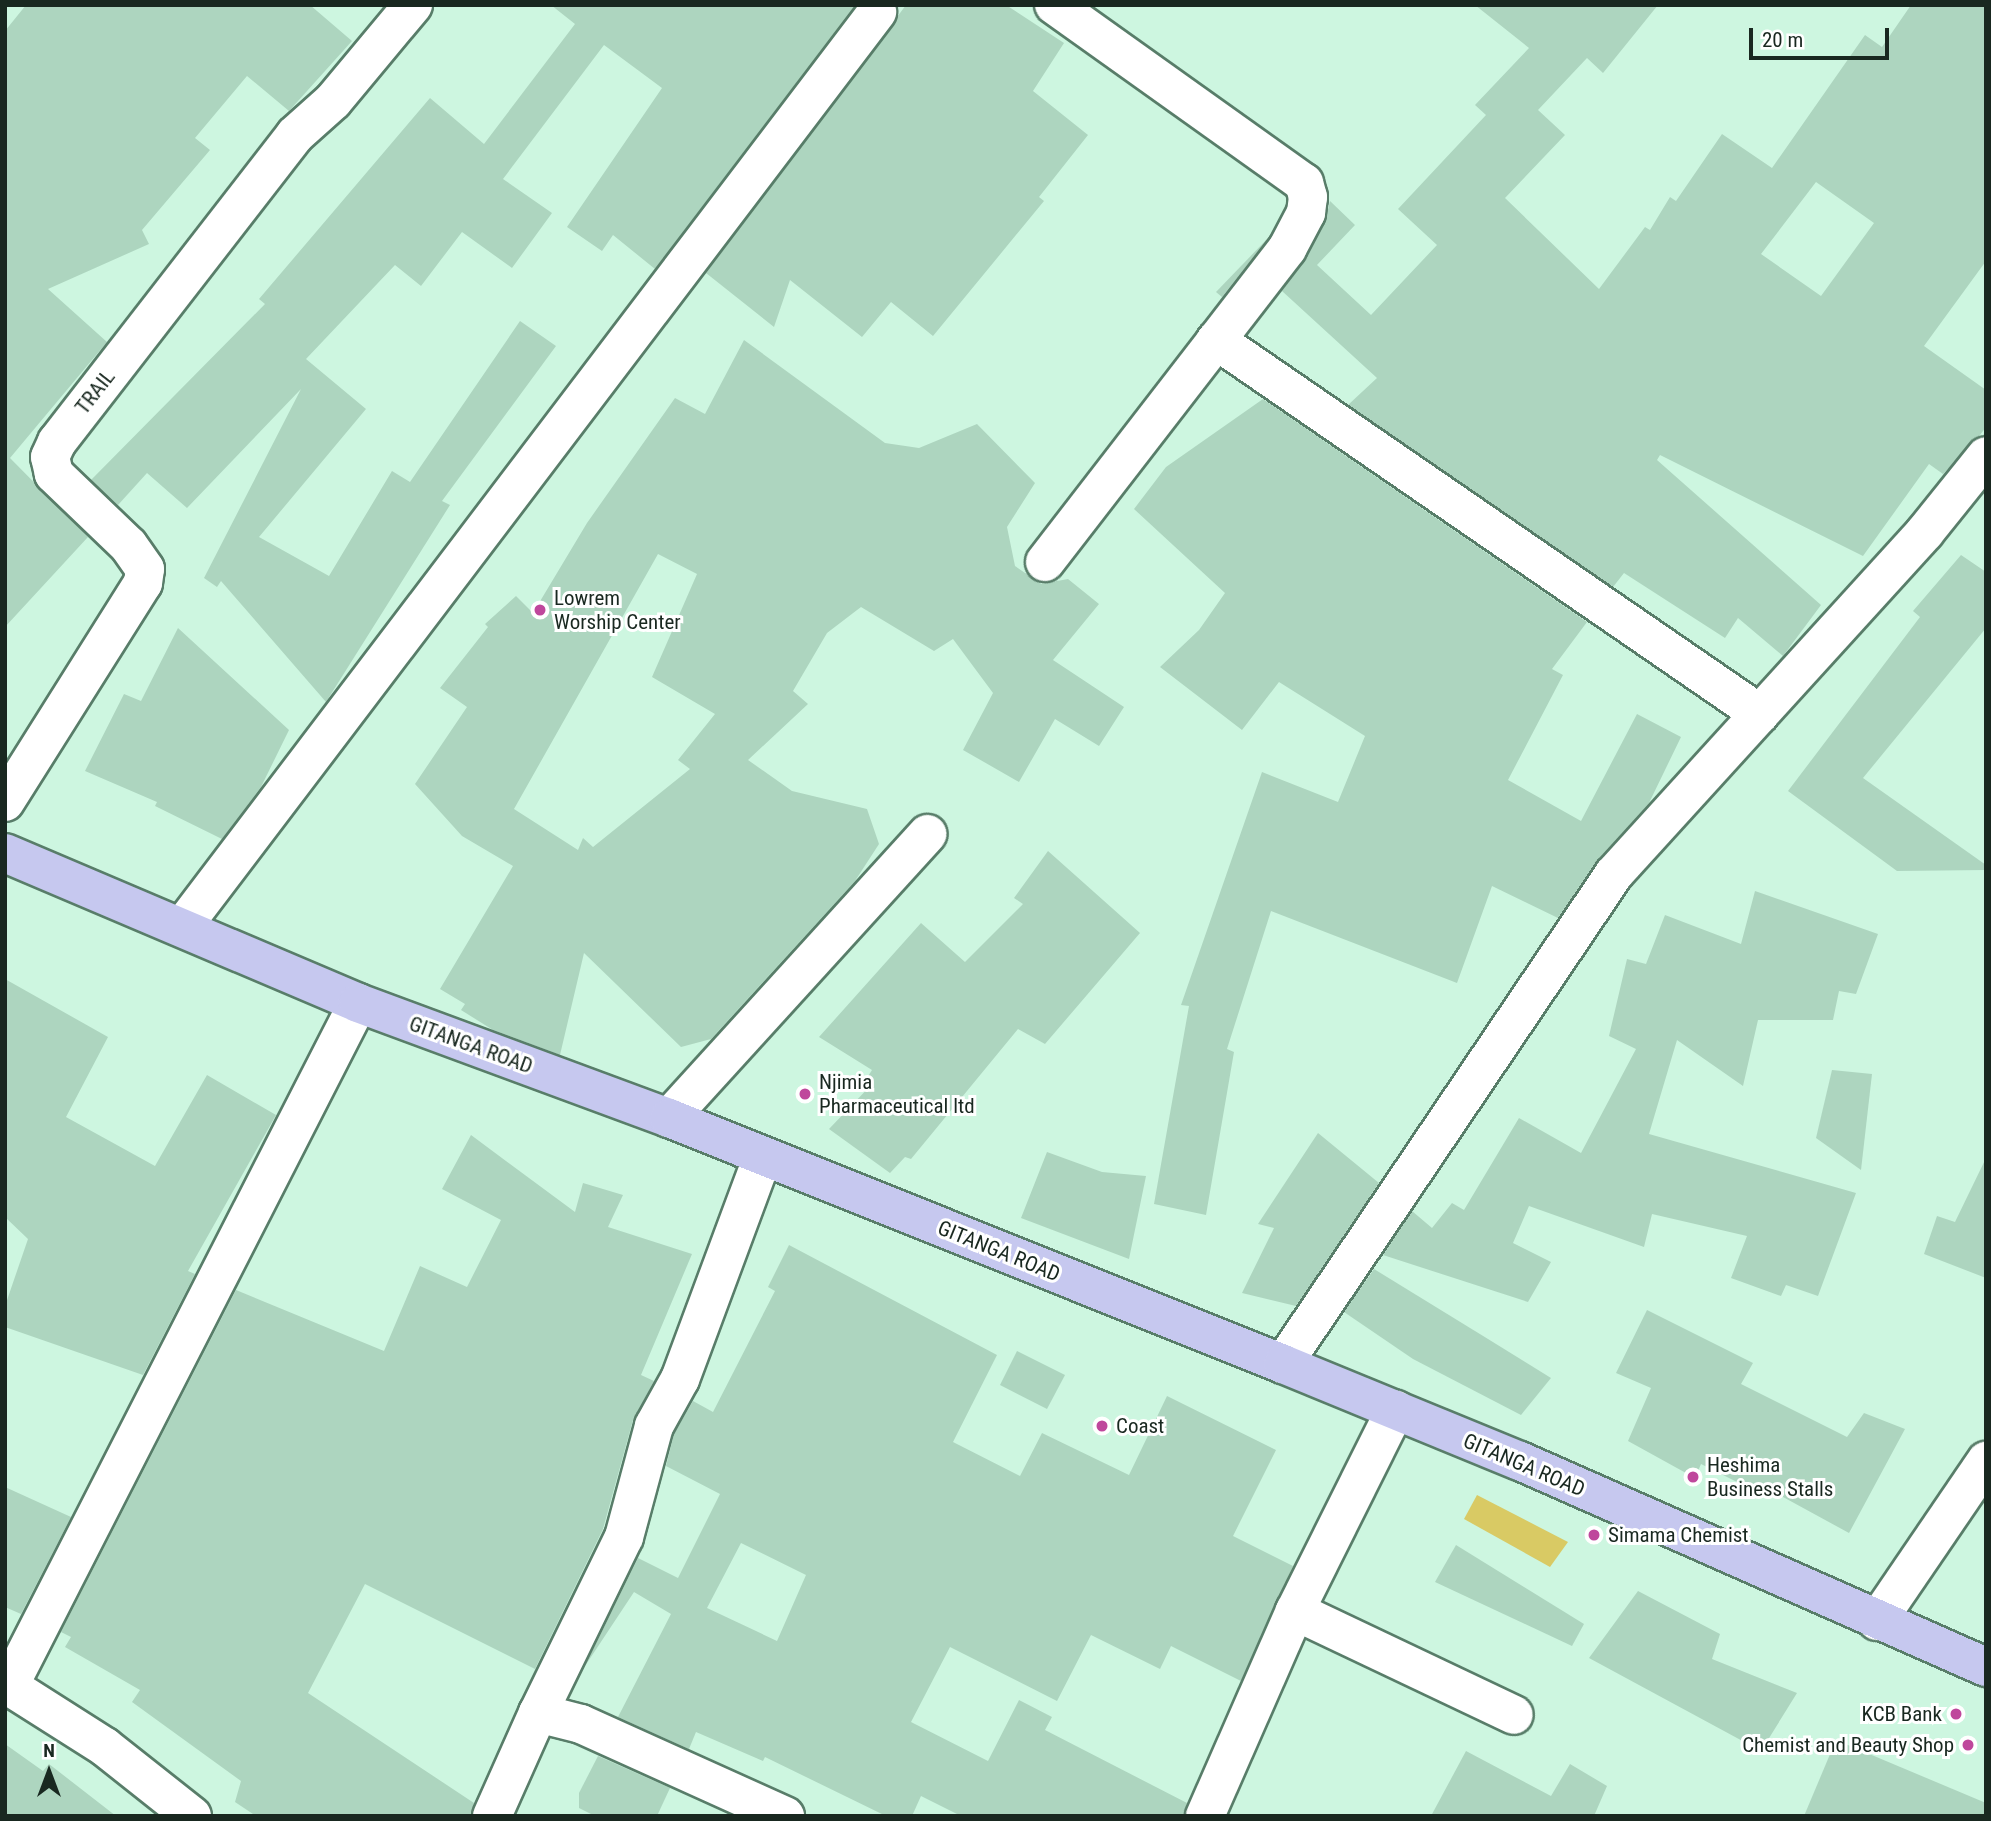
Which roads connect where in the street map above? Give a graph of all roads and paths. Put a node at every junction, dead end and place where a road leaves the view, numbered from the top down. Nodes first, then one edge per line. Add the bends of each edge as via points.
1 (413, 5) edge
2 (1054, 5) edge
3 (877, 12) dead end
4 (1216, 340) junction
5 (1986, 456) edge
6 (1045, 562) dead end
7 (1760, 714) junction
8 (5, 802) edge
9 (927, 834) dead end
10 (5, 853) edge
11 (183, 926) junction
12 (358, 1003) junction
13 (669, 1118) junction
14 (762, 1156) junction
15 (1283, 1364) junction
16 (1395, 1410) junction
17 (1986, 1461) edge
18 (1295, 1611) junction
19 (1877, 1621) junction
20 (1986, 1667) edge
21 (7, 1685) edge
22 (537, 1713) junction
23 (1514, 1715) dead end
24 (192, 1816) edge
25 (492, 1816) edge
26 (785, 1816) edge
27 (1205, 1816) edge

1 - 8 street, TRAIL via 333,101 295,135 57,442 50,457 54,474 128,545 145,569 143,583
2 - 4 street via 1304,183 1306,214 1297,231
3 - 11 street
4 - 6 street
4 - 7 street
5 - 7 street via 1925,532
7 - 15 street via 1614,874
9 - 13 street
10 - 11 main road, GITANGA ROAD
11 - 12 main road, GITANGA ROAD
12 - 13 main road, GITANGA ROAD
12 - 21 street
13 - 14 main road, GITANGA ROAD
14 - 15 main road, GITANGA ROAD
14 - 22 street via 680,1378 653,1426 624,1537
15 - 16 main road, GITANGA ROAD
16 - 18 street
16 - 19 main road, GITANGA ROAD
17 - 19 street
18 - 23 street
18 - 27 street
19 - 20 main road, GITANGA ROAD
21 - 24 street via 105,1747
22 - 25 street
22 - 26 street via 581,1724

